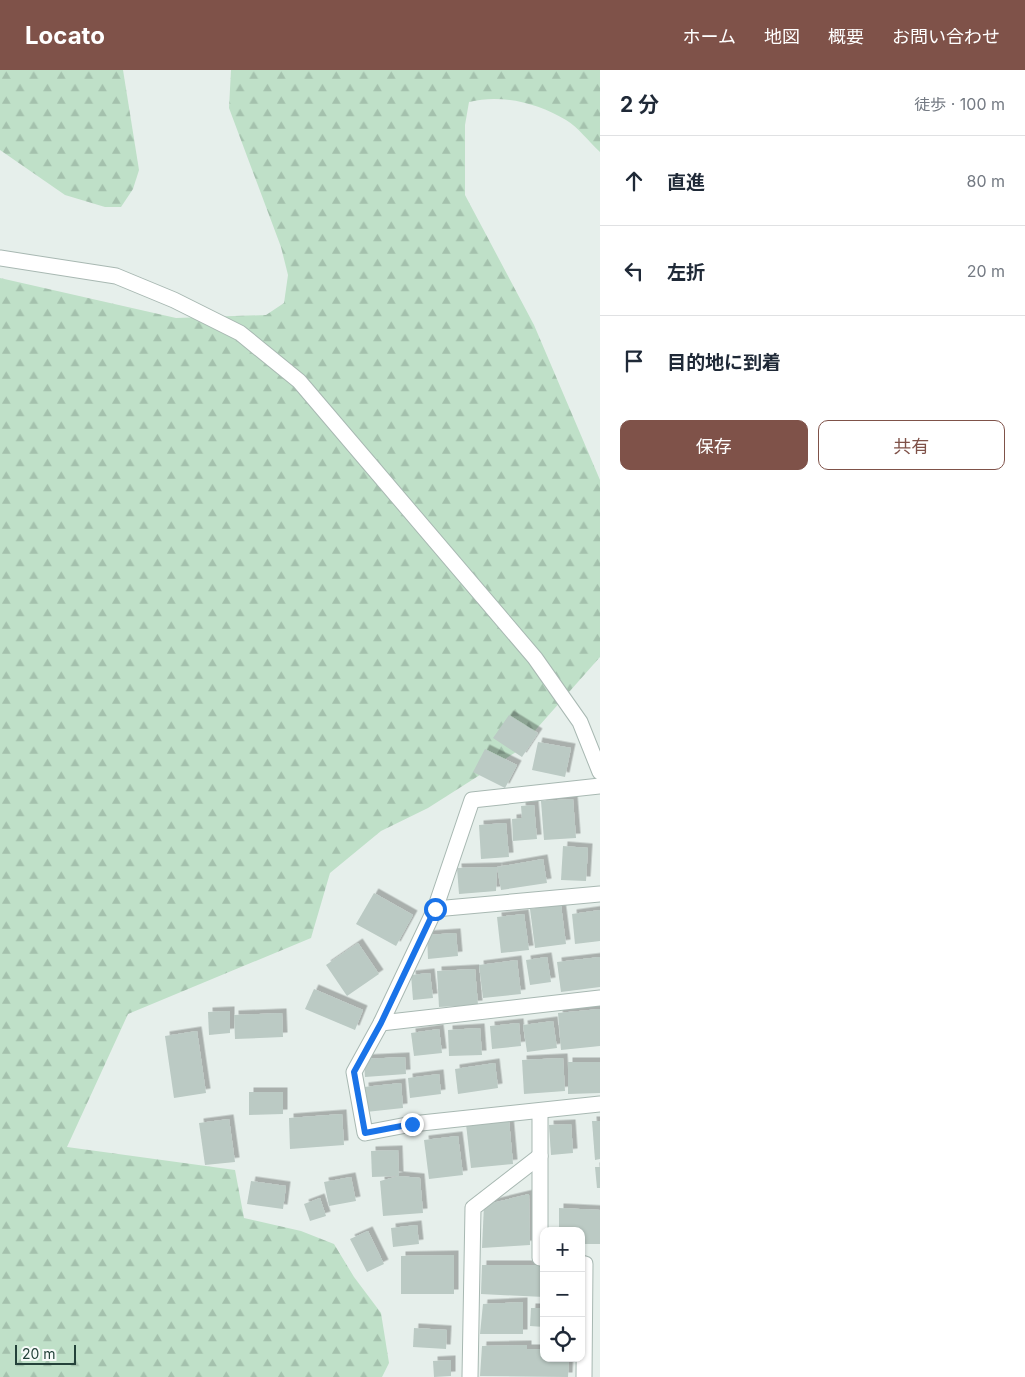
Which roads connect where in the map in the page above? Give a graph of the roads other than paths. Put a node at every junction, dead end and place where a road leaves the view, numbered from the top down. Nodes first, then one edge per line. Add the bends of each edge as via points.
1 (0, 258) edge
2 (600, 772) edge
3 (600, 786) edge
4 (600, 894) edge
5 (435, 909) junction
6 (600, 998) edge
7 (381, 1023) junction
8 (600, 1104) edge
9 (540, 1111) junction
10 (540, 1156) junction
11 (540, 1227) edge
12 (585, 1272) edge
13 (470, 1377) edge
14 (584, 1377) edge

1 - 2 street via 116,276 240,333 299,381 535,658 580,722
3 - 5 street via 472,800
4 - 5 street
5 - 7 street
6 - 7 street
7 - 9 street via 354,1072 365,1133 412,1124
8 - 9 street
9 - 10 street
10 - 11 street
10 - 13 street via 473,1208
12 - 14 street

